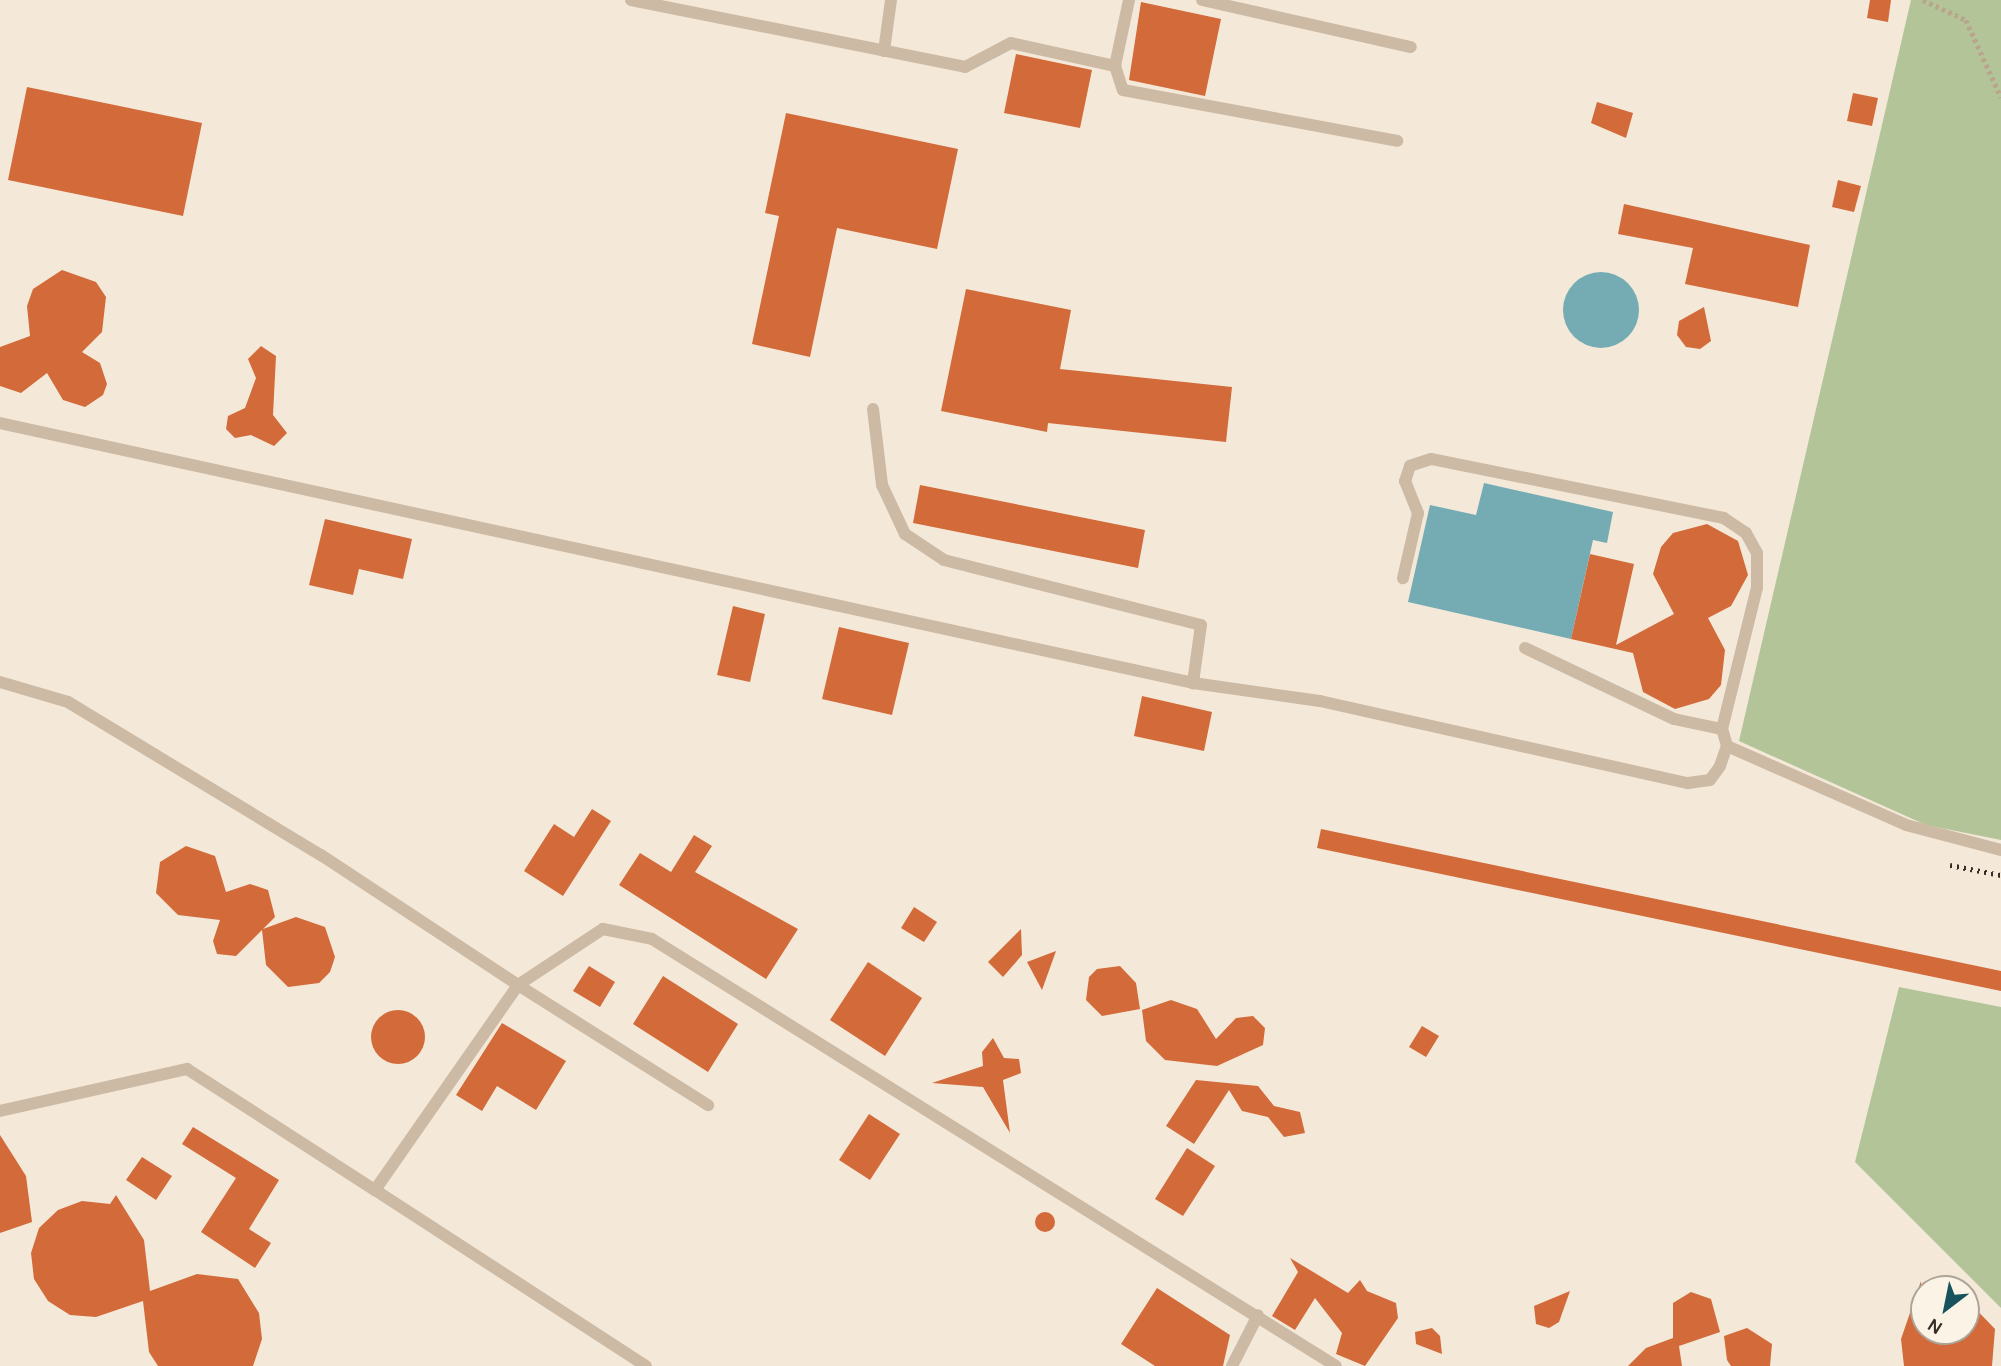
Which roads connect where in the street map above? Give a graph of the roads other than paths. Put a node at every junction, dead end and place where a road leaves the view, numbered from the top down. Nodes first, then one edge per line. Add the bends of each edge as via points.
1 (631, 0) edge
2 (891, 0) edge
3 (1129, 0) edge
4 (1202, 0) edge
5 (1411, 47) dead end
6 (884, 51) junction
7 (1115, 66) junction
8 (1397, 141) dead end
9 (873, 409) dead end
10 (0, 423) edge
11 (1403, 578) dead end
12 (1525, 649) dead end
13 (0, 682) edge
14 (1193, 683) junction
15 (1722, 729) junction
16 (1727, 746) junction
17 (2001, 850) edge
18 (518, 985) junction
19 (708, 1105) dead end
20 (0, 1111) edge
21 (375, 1190) junction
22 (1258, 1315) junction
23 (646, 1366) edge
24 (1232, 1366) edge
25 (1336, 1366) edge

1 - 6 lane
2 - 6 lane
3 - 7 lane
4 - 5 lane
6 - 7 lane via 965,68 1011,43
7 - 8 lane via 1124,90
9 - 14 lane via 882,485 905,534 944,559 1201,625
10 - 14 lane
11 - 15 lane via 1418,513 1405,481 1410,466 1431,459 1724,518 1746,533 1757,553 1757,587
12 - 15 lane via 1674,719
13 - 18 lane via 68,702 321,855
14 - 16 lane via 1320,701 1688,783 1710,780
15 - 16 lane
16 - 17 lane via 1906,825
18 - 19 lane
18 - 21 lane
18 - 22 lane via 603,929 652,939
20 - 21 lane via 170,1068 187,1069
21 - 23 lane
22 - 24 lane
22 - 25 lane

